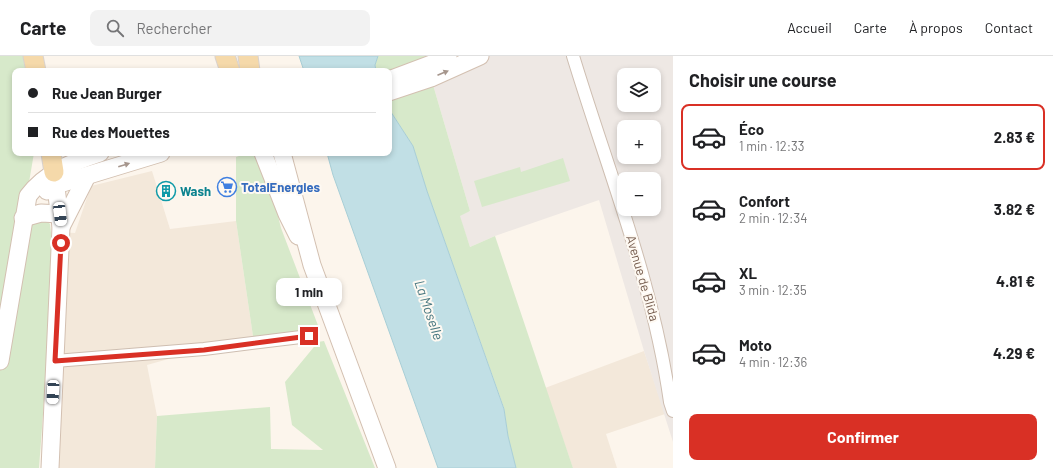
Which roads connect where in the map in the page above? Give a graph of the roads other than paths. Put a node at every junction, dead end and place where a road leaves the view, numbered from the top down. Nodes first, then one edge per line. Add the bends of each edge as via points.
1 (33, 56) edge
2 (225, 56) edge
3 (448, 56) edge
4 (480, 56) edge
5 (573, 56) edge
6 (35, 68) edge
7 (229, 68) edge
8 (399, 80) edge
9 (392, 88) edge
10 (51, 156) edge
11 (89, 156) edge
12 (152, 156) edge
13 (264, 156) edge
14 (276, 156) edge
15 (283, 156) edge
16 (87, 176) junction
17 (55, 179) junction
18 (299, 211) junction
19 (24, 218) junction
20 (61, 221) junction
21 (312, 265) junction
22 (309, 336) dead end
23 (0, 361) edge
24 (55, 361) junction
25 (673, 411) edge
26 (50, 468) edge
27 (387, 468) edge

1 - 6 main road
2 - 7 main road
3 - 8 main road
8 -> 4 main road via 431,78
5 - 25 street, Avenue de Blida via 640,264 661,344
8 - 9 main road
10 - 17 main road
11 - 17 main road via 82,158
16 -> 12 main road
13 - 21 main road via 287,214
14 - 18 main road
15 - 18 main road
16 - 17 main road
16 - 20 main road
17 - 19 main road via 37,184 28,196
17 - 20 main road
18 - 21 main road
19 - 20 main road via 41,213
19 - 23 main road
20 - 24 main road
21 - 27 main road
22 - 24 street via 204,350
24 - 26 main road

